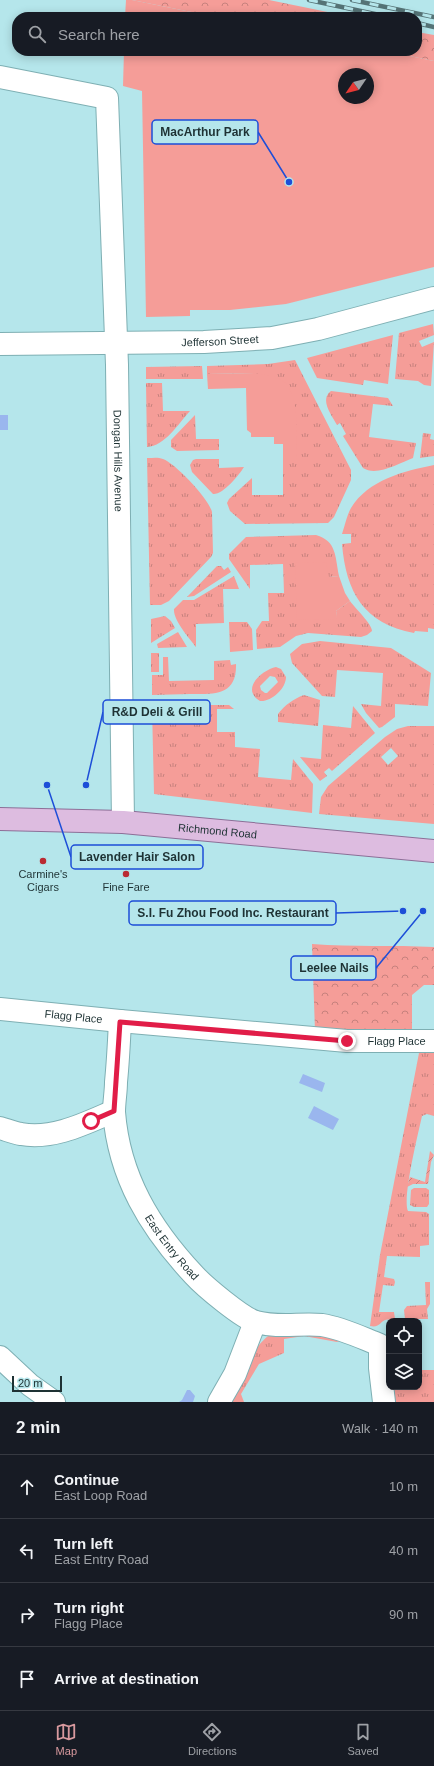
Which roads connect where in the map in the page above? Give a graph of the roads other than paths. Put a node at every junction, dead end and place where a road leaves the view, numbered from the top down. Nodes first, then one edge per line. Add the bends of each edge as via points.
1 (0, 77) edge
2 (434, 298) edge
3 (116, 342) junction
4 (0, 344) edge
5 (0, 819) edge
6 (123, 822) junction
7 (434, 851) edge
8 (0, 1009) edge
9 (120, 1022) junction
10 (434, 1041) edge
11 (114, 1111) junction
12 (0, 1128) edge
13 (255, 1322) junction
14 (0, 1357) edge
15 (54, 1402) edge
16 (219, 1402) edge
17 (384, 1402) edge

1 - 3 street, Dongan Hills Avenue via 107,98
2 - 3 street, Jefferson Street via 311,331 272,338 204,342
3 - 4 street, Jefferson Street
3 - 6 street, Dongan Hills Avenue
5 - 6 main road, Richmond Road
6 - 7 main road, Richmond Road
8 - 9 street, Flagg Place
9 - 10 street, Flagg Place via 347,1041
9 - 11 street, East Entry Road
11 - 12 street via 79,1126 45,1135 22,1134
11 - 13 street, East Entry Road via 121,1155 129,1182 160,1235 202,1284
13 - 16 street via 235,1374
13 - 17 street, East Entry Road via 276,1325 324,1325 380,1345
14 - 15 street via 30,1385

